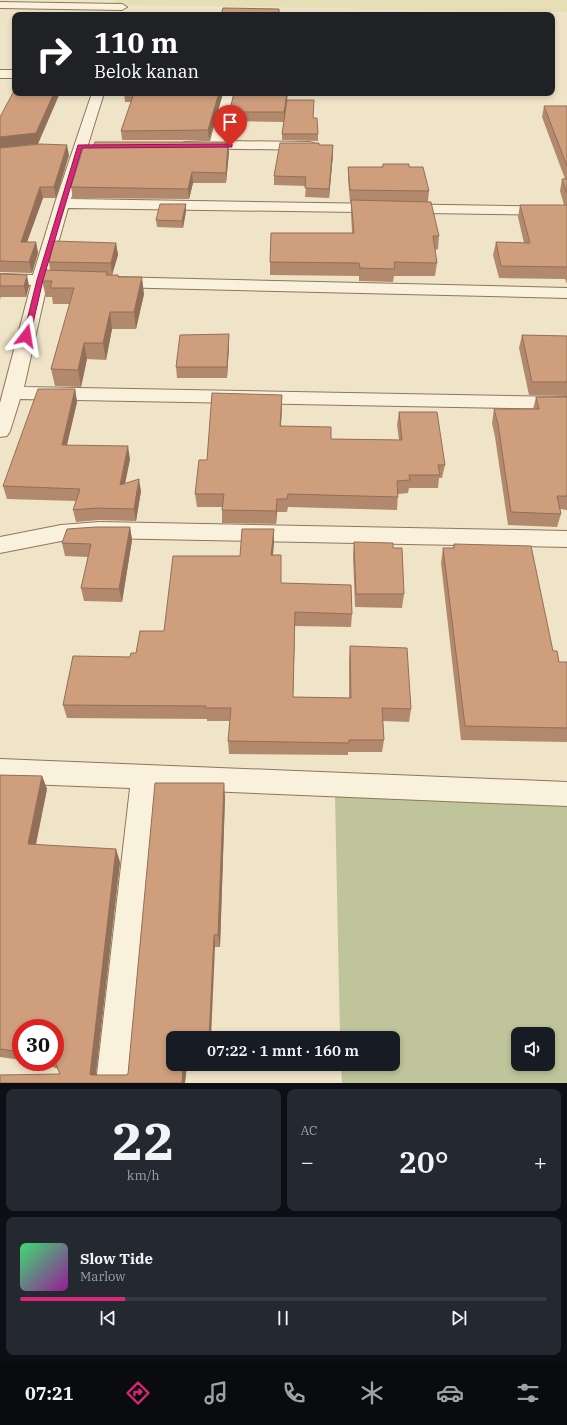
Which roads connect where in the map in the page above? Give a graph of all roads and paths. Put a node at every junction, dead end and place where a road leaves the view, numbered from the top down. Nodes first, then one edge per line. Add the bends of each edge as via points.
1 (0, 5) edge
2 (122, 7) edge
3 (0, 74) edge
4 (12, 74) edge
5 (97, 96) edge
6 (228, 96) edge
7 (174, 145) edge
8 (216, 145) junction
9 (88, 146) junction
10 (318, 146) edge
11 (64, 148) edge
12 (62, 203) junction
13 (567, 211) edge
14 (0, 279) edge
15 (40, 280) junction
16 (567, 292) edge
17 (13, 393) junction
18 (567, 403) edge
19 (0, 431) edge
20 (567, 539) edge
21 (0, 545) edge
22 (0, 771) edge
23 (145, 776) junction
24 (567, 794) edge
25 (113, 1083) edge

1 - 2 street
3 - 4 street
5 - 9 street via 90,122
6 - 8 street
7 - 8 street
8 - 10 street
9 - 11 street
9 - 12 street
12 - 13 street
12 - 15 street
14 - 15 street
15 - 16 street
15 - 17 street
17 - 18 street
17 - 19 street
20 - 21 street via 99,530 55,533
22 - 23 street
23 - 24 street
23 - 25 street

